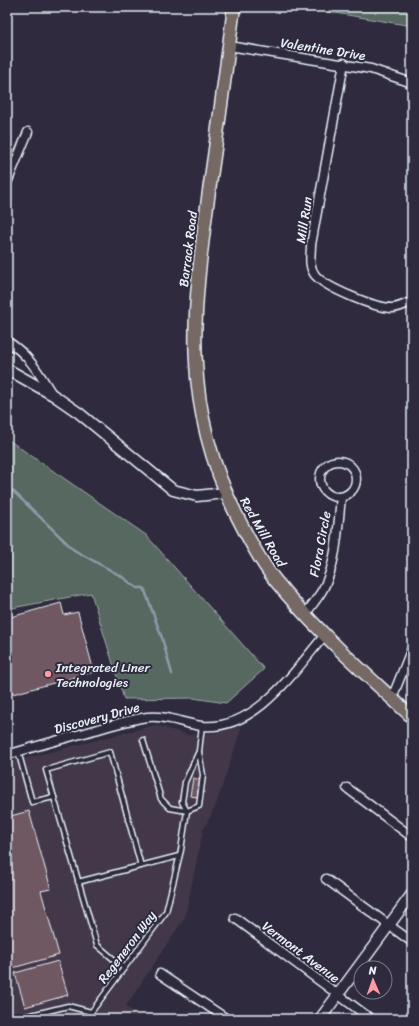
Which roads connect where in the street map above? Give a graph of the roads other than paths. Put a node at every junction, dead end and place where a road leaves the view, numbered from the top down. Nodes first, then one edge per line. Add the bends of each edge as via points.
1 (234, 7) edge
2 (229, 46) junction
3 (344, 63) junction
4 (412, 83) edge
5 (28, 132) dead end
6 (7, 183) edge
7 (412, 301) edge
8 (7, 342) edge
9 (7, 369) edge
10 (53, 395) junction
11 (225, 493) junction
12 (341, 497) junction
13 (305, 615) junction
14 (325, 635) junction
15 (412, 648) edge
16 (392, 698) junction
17 (412, 717) edge
18 (202, 726) junction
19 (144, 740) dead end
20 (18, 751) junction
21 (199, 751) junction
22 (7, 755) edge
23 (347, 788) dead end
24 (54, 797) junction
25 (187, 811) junction
26 (412, 837) edge
27 (179, 856) junction
28 (141, 866) junction
29 (326, 879) dead end
30 (78, 882) junction
31 (412, 894) edge
32 (235, 918) dead end
33 (389, 925) junction
34 (412, 942) edge
35 (124, 968) junction
36 (160, 974) dead end
37 (339, 995) junction
38 (91, 1012) junction
39 (15, 1019) edge
40 (86, 1019) edge
41 (227, 1019) edge
42 (320, 1019) edge
43 (371, 1019) edge

1 - 2 main road, Barrack Road
2 - 3 street, Valentine Drive
2 - 11 main road, Barrack Road via 198,279 195,337 200,404 212,459
3 - 4 street, Valentine Drive via 371,68
3 - 7 street, Mill Run via 311,245 310,263 314,274 327,286 346,294 392,308
5 - 6 street
8 - 10 street via 33,363
9 - 10 street, Red Mill Road
10 - 11 street, Red Mill Road via 98,427 173,490 197,496
11 - 13 main road, Red Mill Road via 247,537 270,572
12 - 12 street, Flora Circle via 347,495 355,486 355,474 348,465 331,463 322,471 320,482 325,492
12 - 13 street, Flora Circle via 328,576
13 - 14 main road, Red Mill Road
14 - 16 main road, Red Mill Road
14 - 18 street, Discovery Drive via 267,701 247,716 216,726
15 - 16 street
16 - 17 main road, Red Mill Road
18 - 20 street, Discovery Drive via 163,717 149,717
18 - 21 lane, Regeneron Way
19 - 25 lane via 161,799 170,808
20 - 22 street, Discovery Drive
20 - 24 lane via 32,802
21 - 25 lane, Regeneron Way via 185,782 182,802
21 - 25 lane, Regeneron Way via 203,775 199,806
23 - 26 street
24 - 28 lane via 46,770 110,752
24 - 30 lane
25 - 27 lane, Regeneron Way
27 - 28 lane
27 - 35 lane, Regeneron Way via 166,912
28 - 30 lane
29 - 33 street
30 - 35 lane via 97,945
31 - 33 street
32 - 37 street, Vermont Avenue
33 - 34 street
33 - 37 street
35 - 38 lane, Regeneron Way
36 - 41 street
37 - 42 street
37 - 43 street, Vermont Avenue
38 - 39 lane via 68,1006
38 - 40 lane, Regeneron Way

